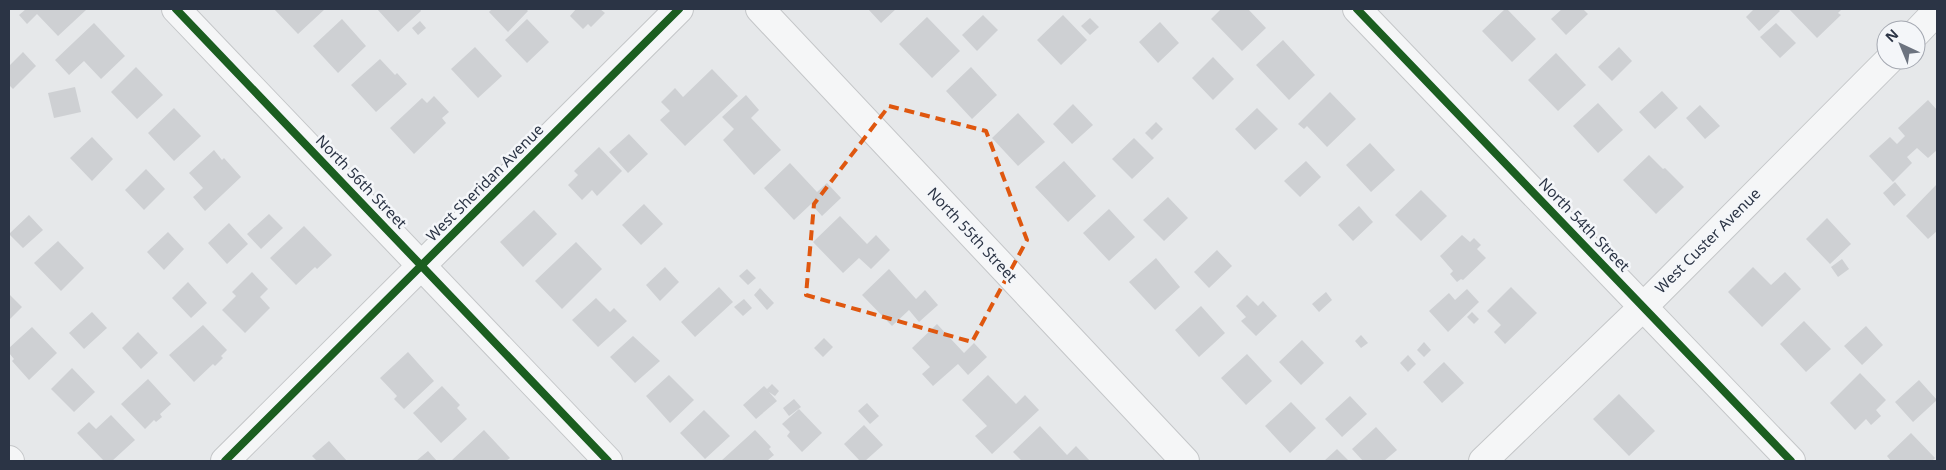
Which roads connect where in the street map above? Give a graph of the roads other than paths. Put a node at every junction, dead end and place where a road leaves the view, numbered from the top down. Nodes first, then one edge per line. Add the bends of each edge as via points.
1 (176, 9) edge
2 (679, 9) edge
3 (760, 9) edge
4 (1357, 9) edge
5 (1937, 11) edge
6 (1926, 23) edge
7 (1879, 70) edge
8 (422, 265) junction
9 (1644, 306) junction
10 (225, 461) edge
11 (608, 461) edge
12 (1185, 461) edge
13 (1483, 461) edge
14 (1791, 461) edge

1 - 8 street, North 56th Street
2 - 8 street, West Sheridan Avenue
3 - 12 street, North 55th Street
4 - 9 street, North 54th Street
5 - 6 street
7 - 9 street, West Custer Avenue
8 - 10 street, West Sheridan Avenue
8 - 11 street, North 56th Street
9 - 13 street, West Custer Avenue
9 - 14 street, North 54th Street

